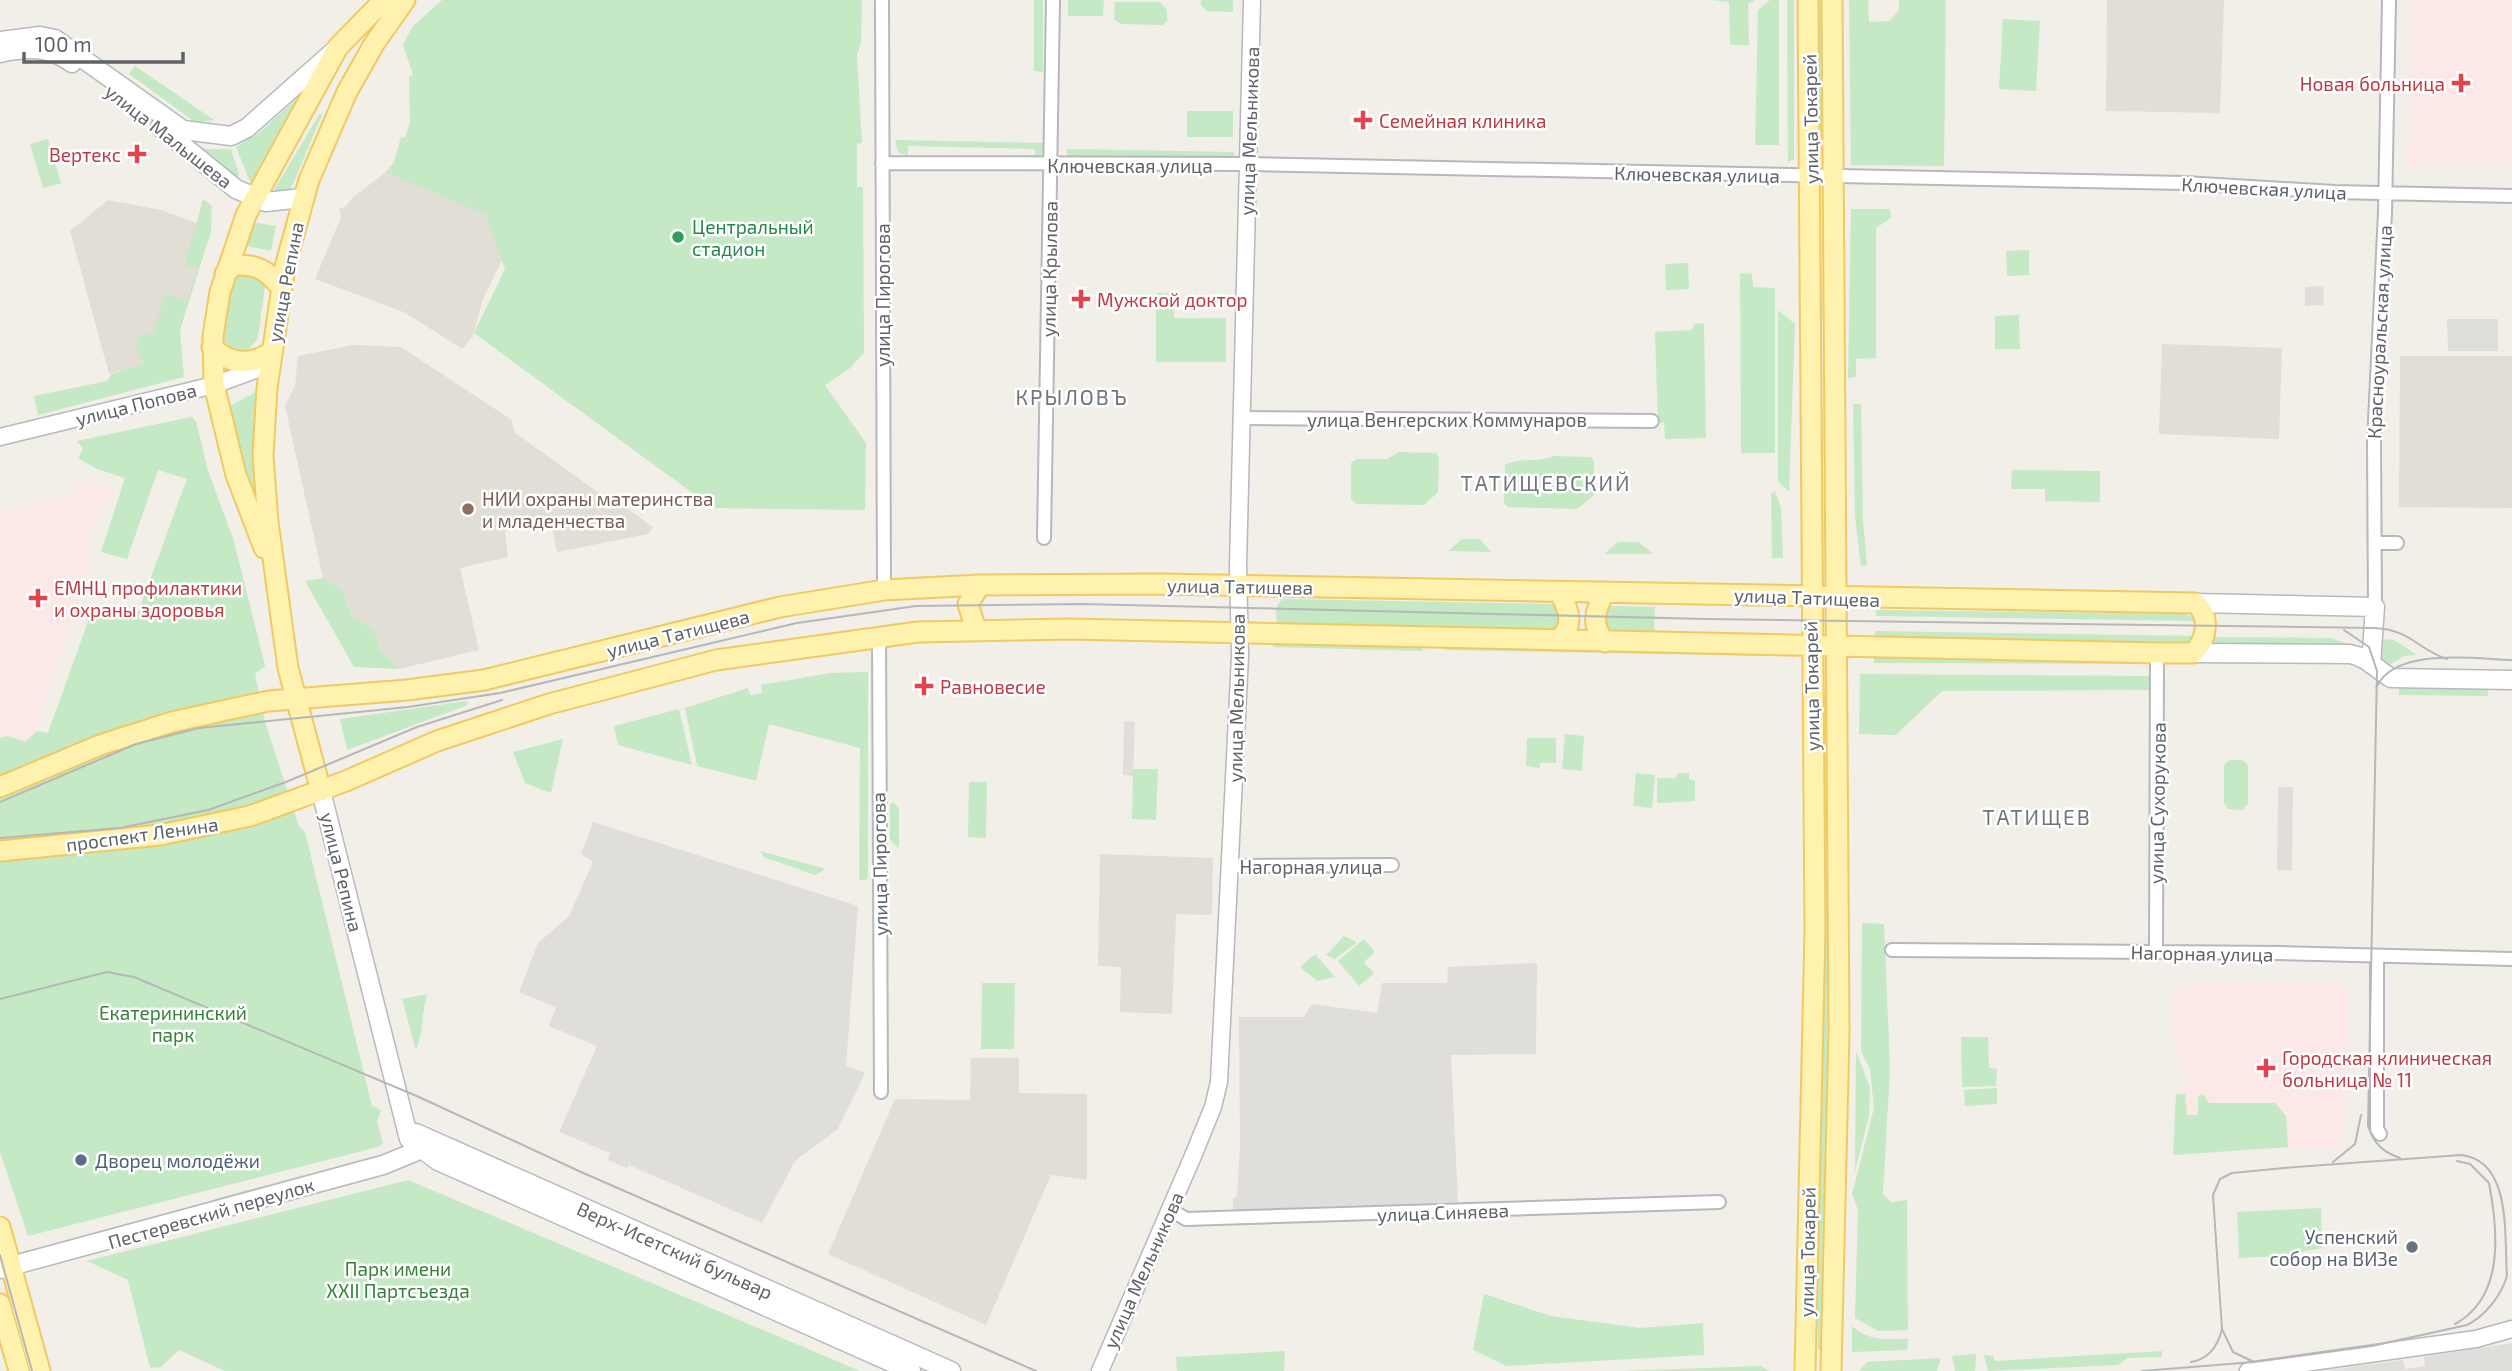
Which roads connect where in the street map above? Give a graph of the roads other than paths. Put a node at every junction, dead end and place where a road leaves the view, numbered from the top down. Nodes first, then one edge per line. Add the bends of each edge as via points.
1 (384, 0) edge
2 (405, 0) edge
3 (882, 0) edge
4 (1053, 0) edge
5 (1252, 0) edge
6 (1808, 0) edge
7 (1832, 0) edge
8 (2389, 0) edge
9 (0, 41) edge
10 (338, 47) junction
11 (0, 53) edge
12 (156, 110) joint
13 (882, 163) junction
14 (1248, 164) junction
15 (1052, 165) junction
16 (1811, 176) junction
17 (1834, 177) junction
18 (2385, 194) junction
19 (2512, 196) edge
20 (256, 198) junction
21 (302, 198) junction
22 (225, 274) junction
23 (281, 288) junction
24 (212, 346) junction
25 (270, 358) junction
26 (214, 385) junction
27 (1241, 418) junction
28 (1652, 421) dead end
29 (0, 437) edge
30 (1044, 538) dead end
31 (2375, 543) junction
32 (2397, 543) dead end
33 (980, 584) junction
34 (1238, 586) junction
35 (278, 589) junction
36 (884, 590) junction
37 (1559, 592) junction
38 (1605, 592) junction
39 (1810, 596) junction
40 (1836, 596) junction
41 (2195, 603) junction
42 (2375, 607) junction
43 (976, 630) junction
44 (1238, 633) junction
45 (879, 636) junction
46 (1559, 640) junction
47 (1605, 642) junction
48 (1811, 645) junction
49 (1837, 646) junction
50 (2157, 653) junction
51 (2193, 653) junction
52 (2371, 664) junction
53 (2512, 680) edge
54 (296, 699) junction
55 (0, 787) edge
56 (321, 791) junction
57 (0, 851) edge
58 (1392, 865) dead end
59 (1230, 866) junction
60 (1892, 950) dead end
61 (2155, 952) junction
62 (2377, 957) junction
63 (2512, 959) edge
64 (881, 1092) dead end
65 (404, 1121) junction
66 (2380, 1134) dead end
67 (431, 1152) junction
68 (390, 1162) junction
69 (1719, 1202) dead end
70 (1169, 1209) junction
71 (0, 1227) edge
72 (5, 1268) edge
73 (0, 1304) edge
74 (2512, 1329) edge
75 (19, 1371) edge
76 (40, 1371) edge
77 (911, 1371) edge
78 (951, 1371) edge
79 (1100, 1371) edge
80 (1805, 1371) edge
81 (1831, 1371) edge
82 (2248, 1371) edge

1 - 10 main road, улица Репина
2 - 21 main road, улица Репина via 347,92
3 - 13 street, улица Пирогова
4 - 15 street, улица Крылова
5 - 14 street, улица Мельникова
6 - 16 main road, улица Токарей
7 - 17 main road, улица Токарей
8 - 18 street, Красноуральская улица
9 - 12 main road, улица Малышева via 55,38
10 - 12 main road, улица Репина via 267,112 231,136 183,130
10 - 20 main road, улица Репина
11 - 20 main road, улица Малышева via 56,52 153,121 236,189
13 - 15 street, Ключевская улица
13 - 36 street, улица Пирогова
14 - 15 street, Ключевская улица
14 - 16 street, Ключевская улица
14 - 27 street, улица Мельникова
15 - 30 street, улица Крылова
16 - 17 street, Ключевская улица
16 - 39 main road, улица Токарей
17 - 18 street, Ключевская улица via 2185,183
17 - 40 main road, улица Токарей
18 - 19 street, Ключевская улица
18 - 31 street, Красноуральская улица via 2375,417
20 - 21 main road, улица Малышева via 282,203
20 - 22 main road, улица Репина
21 - 23 main road, улица Репина
22 - 23 main road via 234,265 249,264 272,275
22 - 24 main road, улица Репина
23 - 25 main road, улица Репина
24 - 25 main road via 222,357 245,363
24 - 26 main road, улица Репина
25 - 26 street, улица Попова
25 - 35 main road, улица Репина via 263,456
26 - 29 street, улица Попова
26 - 35 main road, улица Репина via 236,475
27 - 28 street, улица Венгерских Коммунаров
27 - 34 street, улица Мельникова
31 - 32 street
31 - 42 street, Красноуральская улица
33 - 34 main road, улица Татищева
33 - 36 main road, улица Татищева
33 - 43 main road via 968,604
34 - 37 main road, улица Татищева
34 - 44 street, улица Мельникова
35 - 54 main road, улица Репина
36 - 54 main road, улица Татищева via 780,607 484,680
37 - 38 main road, улица Татищева
37 - 46 main road via 1569,615 1567,633
38 - 39 main road, улица Татищева
38 - 47 main road via 1595,620
39 - 40 main road, улица Татищева
39 - 48 main road, улица Токарей
40 - 41 main road, улица Татищева
40 - 49 main road, улица Токарей
41 - 42 main road, улица Татищева
41 - 51 main road via 2206,625
42 - 52 main road, Красноуральская улица
43 - 44 main road
43 - 45 main road
44 - 46 main road
44 - 59 street, улица Мельникова
45 - 56 main road, проспект Ленина via 751,654 635,679 428,744
45 - 64 street, улица Пирогова
46 - 47 main road
47 - 48 main road
48 - 49 main road
48 - 80 main road, улица Токарей via 1815,930
49 - 50 main road
49 - 81 main road, улица Токарей via 1839,1032
50 - 51 main road
50 - 61 street, улица Сухорукова
51 - 52 main road via 2350,654 2365,656
52 - 53 main road via 2392,678
54 - 55 main road via 172,722 100,745
54 - 56 main road, улица Репина
56 - 57 main road, проспект Ленина via 202,828
56 - 65 main road, улица Репина
58 - 59 street, Нагорная улица
59 - 70 street, улица Мельникова via 1217,1095
60 - 61 street, Нагорная улица
61 - 62 street, Нагорная улица
62 - 63 street, Нагорная улица
62 - 66 street
65 - 67 main road, улица Репина via 409,1139
65 - 68 main road via 403,1148
67 - 68 main road, Пестеревский переулок
67 - 77 main road, Верх-Исетский бульвар
67 - 78 main road, Верх-Исетский бульвар
68 - 72 main road, Пестеревский переулок
69 - 70 street, улица Синяева via 1186,1219
70 - 79 street, улица Мельникова
71 - 72 main road
72 - 76 main road
73 - 75 main road
74 - 82 street via 2476,1339

